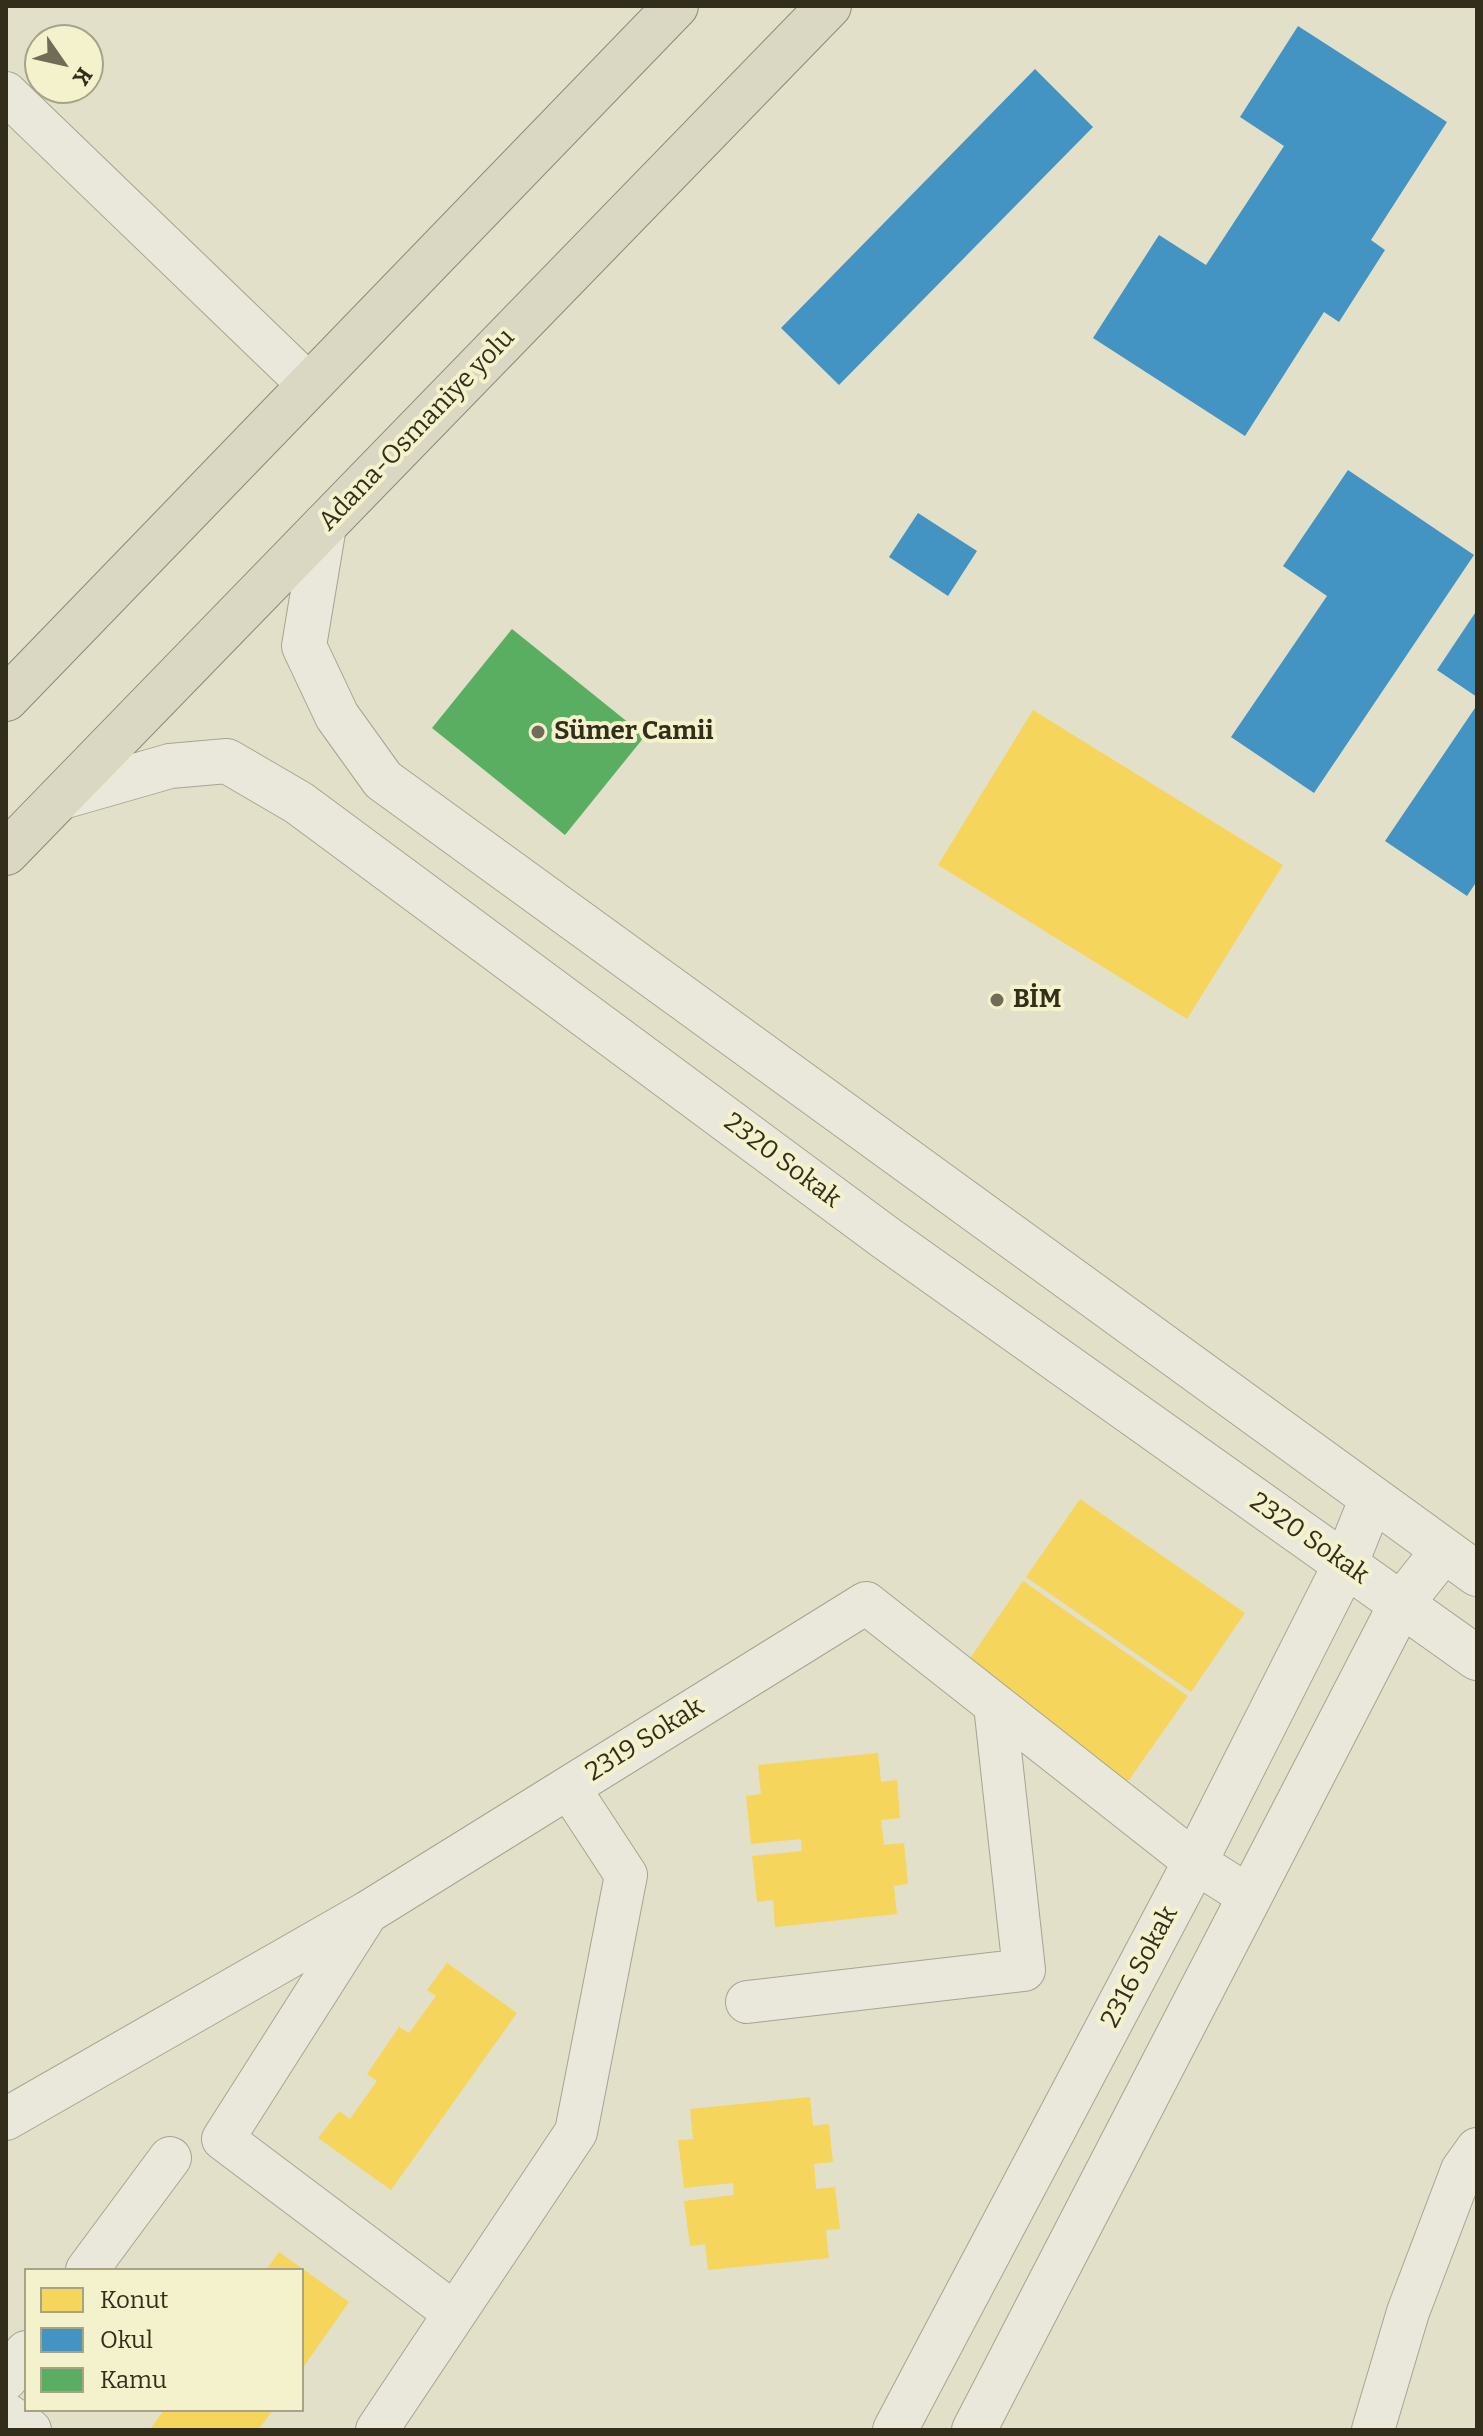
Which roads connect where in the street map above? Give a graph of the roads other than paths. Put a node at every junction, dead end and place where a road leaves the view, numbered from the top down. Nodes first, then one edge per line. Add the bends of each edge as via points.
1 (676, 6) edge
2 (829, 6) edge
3 (6, 93) edge
4 (309, 385) junction
5 (324, 526) junction
6 (6, 699) edge
7 (62, 797) junction
8 (6, 853) edge
9 (1372, 1498) junction
10 (1461, 1562) edge
11 (1345, 1565) junction
12 (1401, 1604) junction
13 (1477, 1658) edge
14 (995, 1705) junction
15 (569, 1788) junction
16 (1195, 1862) junction
17 (1250, 1897) junction
18 (368, 1912) junction
19 (747, 2002) dead end
20 (6, 2119) edge
21 (1477, 2149) edge
22 (170, 2158) dead end
23 (88, 2268) edge
24 (454, 2313) junction
25 (24, 2355) edge
26 (6, 2379) edge
27 (6, 2414) edge
28 (30, 2430) edge
29 (377, 2430) edge
30 (895, 2430) edge
31 (974, 2430) edge
32 (1373, 2430) edge

1 - 4 highway
2 - 5 highway, Adana-Osmaniye yolu
3 - 4 street
4 - 6 highway
5 - 7 highway, Adana-Osmaniye yolu
5 - 9 street via 304,646 337,716 383,780
7 - 8 highway, Adana-Osmaniye yolu
7 - 11 street, 2320 Sokak via 170,766 227,761 299,803 886,1238
9 - 10 street
9 - 11 street, 2316 Sokak
10 - 12 street
11 - 12 street, 2320 Sokak
11 - 16 street, 2316 Sokak
12 - 13 street, 2320 Sokak
12 - 17 street
14 - 15 street, 2319 Sokak via 866,1603
14 - 16 street, 2319 Sokak
14 - 19 street via 1024,1970
15 - 18 street, 2319 Sokak
15 - 24 street via 626,1875 576,2132
16 - 17 street, 2319 Sokak
16 - 30 street, 2316 Sokak
17 - 31 street
18 - 20 street, 2319 Sokak
18 - 24 street via 223,2139
21 - 32 street via 1462,2170 1408,2312
22 - 23 street
24 - 29 street
25 - 26 street
27 - 28 street

